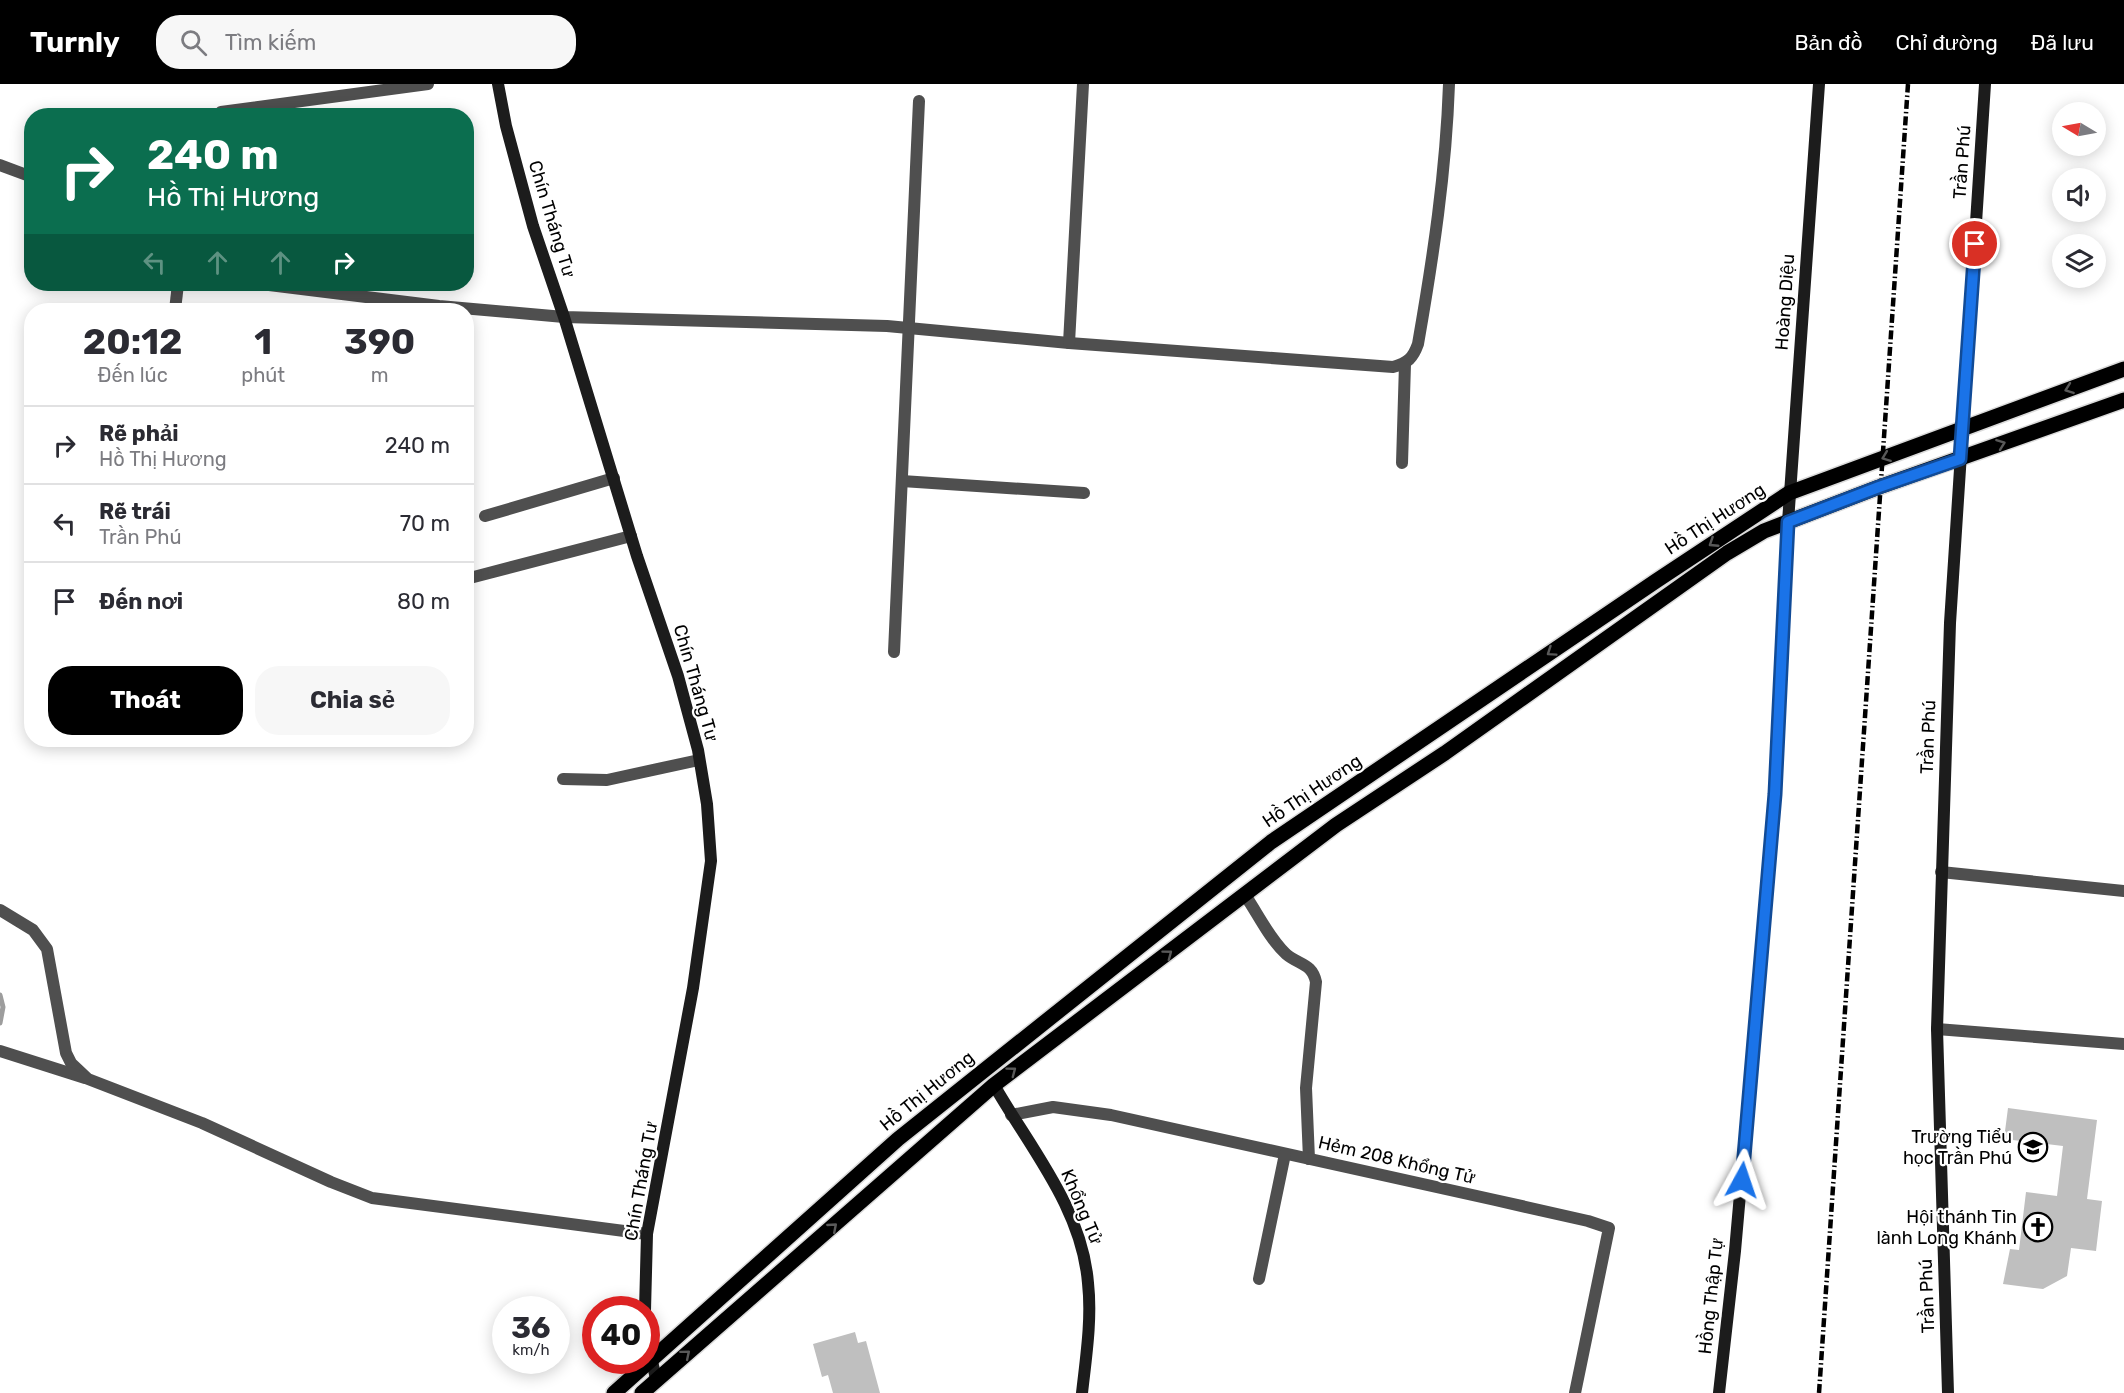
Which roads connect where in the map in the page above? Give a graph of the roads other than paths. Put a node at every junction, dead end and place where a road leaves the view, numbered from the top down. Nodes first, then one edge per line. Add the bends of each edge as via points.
1 (429, 84) edge
2 (498, 84) edge
3 (1083, 84) edge
4 (1449, 84) edge
5 (1819, 84) edge
6 (1985, 84) edge
7 (919, 101) dead end
8 (251, 108) edge
9 (0, 165) edge
10 (24, 174) edge
11 (318, 291) edge
12 (415, 303) edge
13 (474, 309) edge
14 (564, 316) junction
15 (909, 328) junction
16 (1069, 343) junction
17 (1406, 364) junction
18 (2124, 369) edge
19 (2124, 400) edge
20 (1963, 427) junction
21 (1960, 459) junction
22 (1402, 463) dead end
23 (614, 478) junction
24 (902, 481) junction
25 (1084, 493) dead end
26 (1790, 493) junction
27 (485, 516) dead end
28 (1788, 522) junction
29 (631, 536) junction
30 (474, 577) edge
31 (894, 652) dead end
32 (699, 760) junction
33 (563, 779) dead end
34 (1941, 872) junction
35 (2124, 891) edge
36 (1245, 895) junction
37 (0, 910) edge
38 (1936, 1029) junction
39 (2124, 1044) edge
40 (0, 1051) edge
41 (88, 1078) junction
42 (994, 1085) junction
43 (1011, 1115) junction
44 (1285, 1154) junction
45 (1309, 1159) junction
46 (647, 1233) junction
47 (1259, 1279) dead end
48 (645, 1296) edge
49 (660, 1350) edge
50 (634, 1374) edge
51 (655, 1374) edge
52 (656, 1379) junction
53 (614, 1393) edge
54 (642, 1393) edge
55 (1082, 1393) edge
56 (1575, 1393) edge
57 (1719, 1393) edge
58 (1948, 1393) edge

1 - 8 street
2 - 14 street, Chín Tháng Tư via 518,175
3 - 16 street
4 - 17 street via 1433,259 1418,344
5 - 26 street, Hoàng Diệu
6 - 20 street, Trần Phú
7 - 15 street
9 - 10 street
11 - 12 street
13 - 14 street
14 - 15 street
14 - 23 street, Chín Tháng Tư
15 - 16 street
15 - 24 street
16 - 17 street via 1371,366
17 - 22 street
18 -> 20 main road, Hồ Thị Hương
21 -> 19 main road, Hồ Thị Hương
20 - 21 street, Trần Phú
20 -> 26 main road, Hồ Thị Hương
21 - 28 main road, Hồ Thị Hương
21 - 34 street, Trần Phú
23 - 27 street
23 - 29 street, Chín Tháng Tư
24 - 25 street
24 - 31 street
26 - 28 street, Hoàng Diệu
26 -> 49 main road, Hồ Thị Hương via 1271,843 898,1139
28 - 36 main road, Hồ Thị Hương via 1727,553 1445,753 1336,825
28 - 57 street, Hồng Thập Tự via 1771,847
29 - 30 street
29 - 32 street, Chín Tháng Tư via 678,676
32 - 33 street via 607,780
32 - 46 street, Chín Tháng Tư via 711,861 693,988
34 - 35 street
34 - 38 street, Trần Phú
42 -> 36 main road, Hồ Thị Hương
36 - 45 street via 1285,952 1314,974 1306,1088
37 - 41 street via 33,930 47,949 66,1053
38 - 39 street
38 - 58 street, Trần Phú
40 - 41 street
41 - 46 street via 372,1198
42 - 43 street, Khổng Tử
52 -> 42 main road, Hồ Thị Hương
43 - 44 street, Hẻm 208 Khổng Tử via 1053,1107 1083,1110
43 - 55 street, Khổng Tử via 1055,1184 1083,1252 1089,1312
44 - 45 street, Hẻm 208 Khổng Tử
44 - 47 street
45 - 56 street, Hẻm 208 Khổng Tử via 1609,1228
46 - 48 street, Chín Tháng Tư
50 - 53 main road, Hồ Thị Hương
51 - 52 street
52 - 54 main road, Hồ Thị Hương

